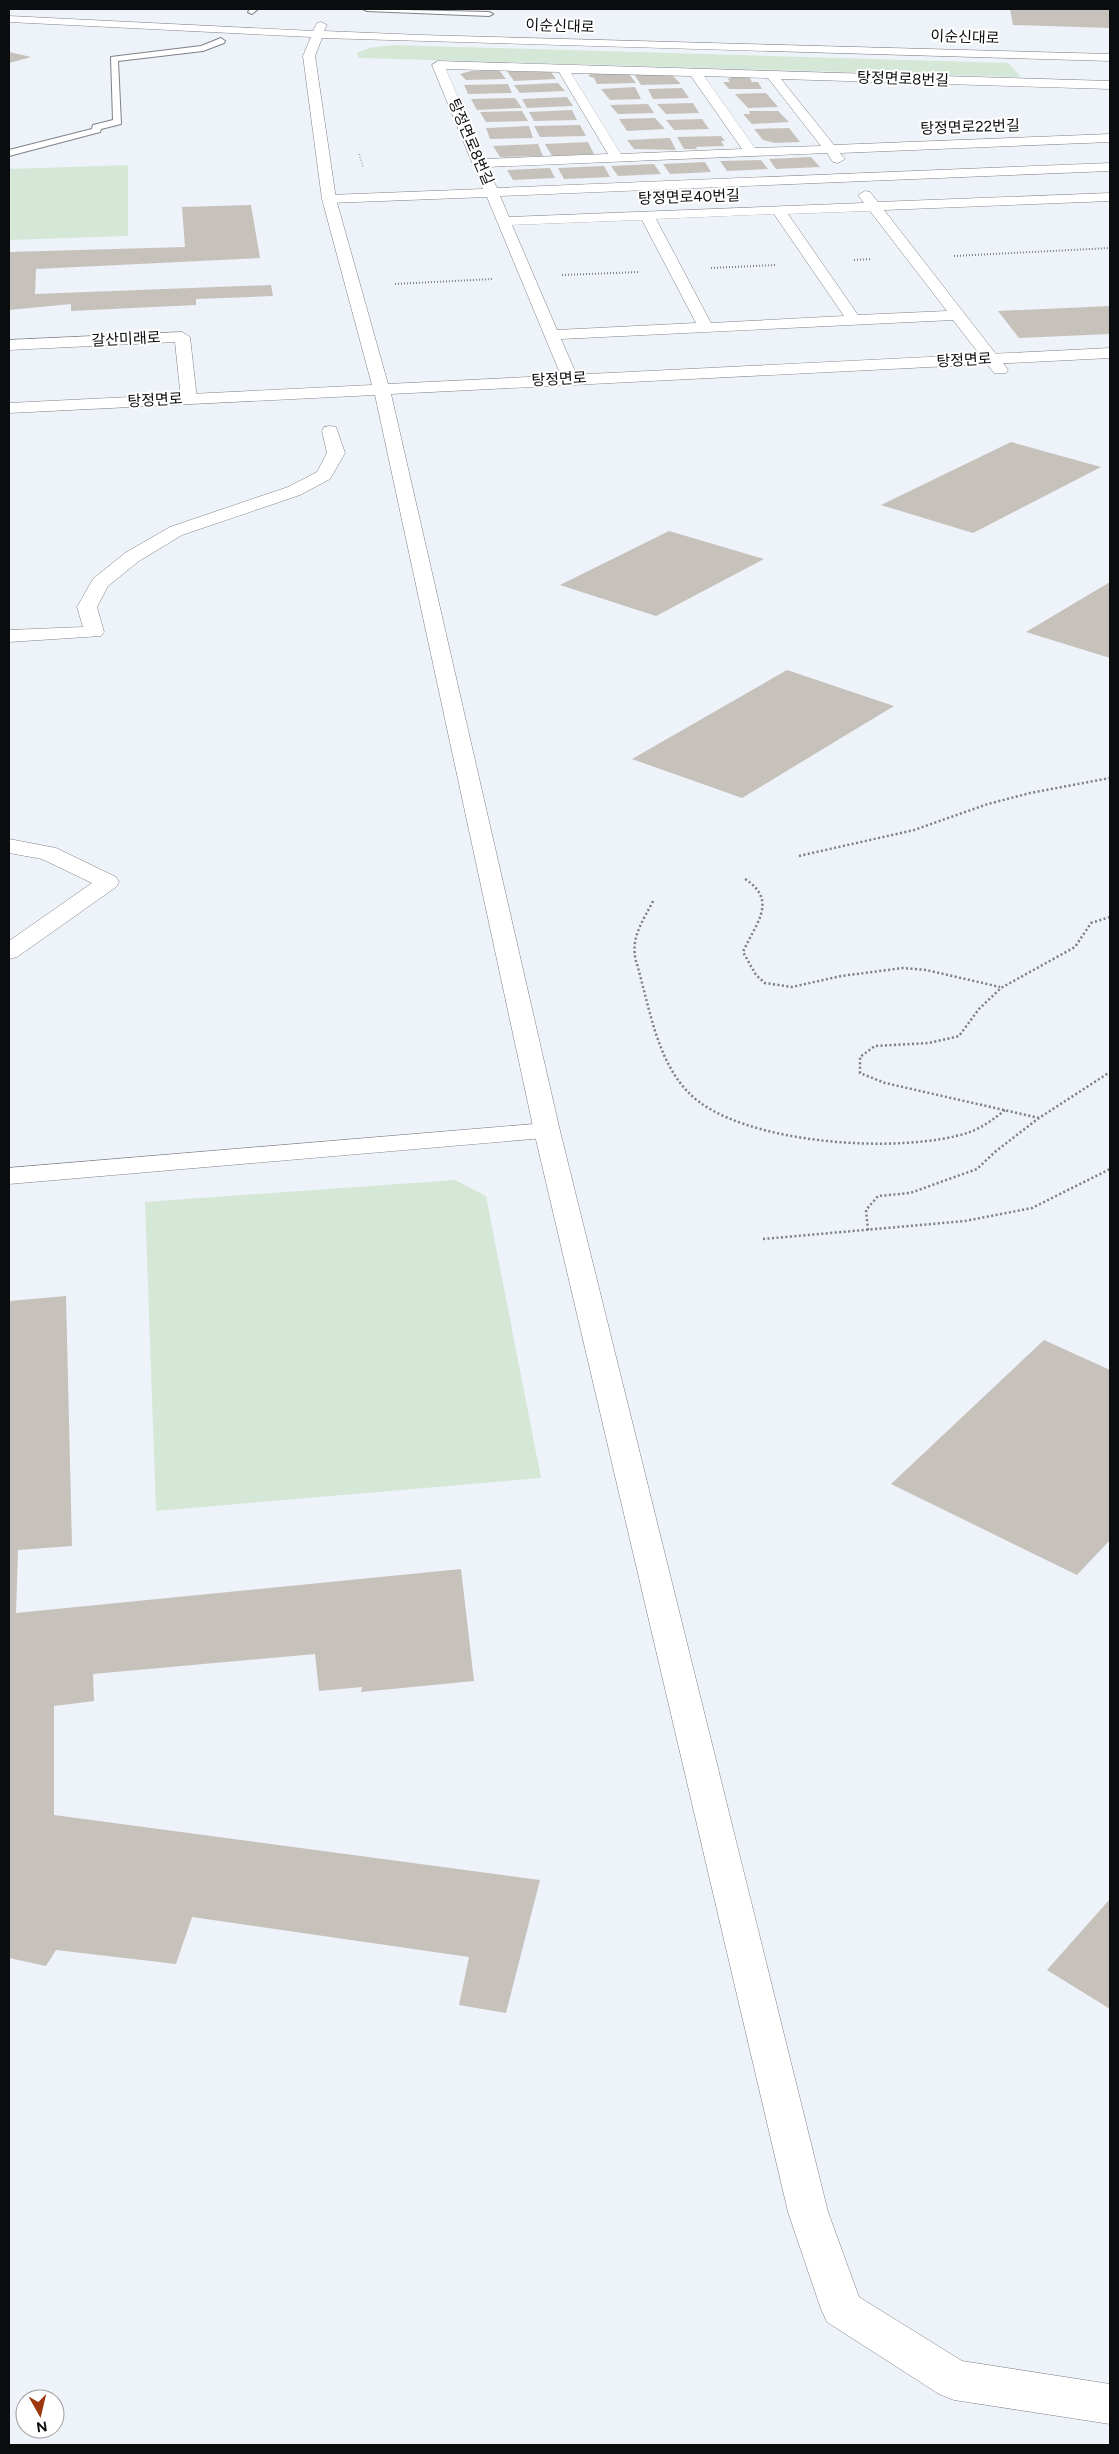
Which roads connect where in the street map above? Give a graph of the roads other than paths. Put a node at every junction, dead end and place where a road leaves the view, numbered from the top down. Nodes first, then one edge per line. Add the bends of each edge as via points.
1 (23, 9) edge
2 (367, 9) edge
3 (489, 14) dead end
4 (9, 19) edge
5 (318, 30) junction
6 (221, 41) dead end
7 (1110, 46) edge
8 (1110, 57) edge
9 (563, 69) junction
10 (695, 73) junction
11 (772, 75) junction
12 (1110, 85) edge
13 (1110, 138) edge
14 (830, 149) junction
15 (751, 152) junction
16 (9, 153) edge
17 (617, 158) junction
18 (481, 164) junction
19 (1110, 167) edge
20 (852, 178) junction
21 (492, 192) junction
22 (1110, 197) edge
23 (328, 199) junction
24 (874, 206) junction
25 (778, 210) junction
26 (647, 215) junction
27 (504, 221) junction
28 (958, 315) junction
29 (854, 320) junction
30 (706, 328) junction
31 (551, 335) junction
32 (9, 345) edge
33 (1110, 352) edge
34 (995, 364) junction
35 (1110, 365) edge
36 (570, 378) junction
37 (383, 393) junction
38 (189, 398) junction
39 (9, 408) edge
40 (9, 418) edge
41 (330, 431) dead end
42 (9, 636) edge
43 (9, 846) edge
44 (9, 952) edge
45 (547, 1131) junction
46 (9, 1176) edge
47 (1110, 2404) edge

1 - 5 street, 이순신대로
2 - 3 lane
4 - 5 street, 이순신대로
5 - 7 street, 이순신대로
5 - 8 street, 이순신대로 via 492,39
5 - 23 street via 309,56
6 - 16 lane via 203,48 114,59 118,122
9 - 10 street, 탕정면로8번길
9 - 17 street
9 - 18 street, 탕정면로8번길 via 438,65
10 - 11 street, 탕정면로8번길
10 - 15 street
11 - 12 street, 탕정면로8번길
11 - 14 street
13 - 14 street, 탕정면로22번길
14 - 15 street
14 - 20 street
15 - 17 street
17 - 18 street
18 - 21 street, 탕정면로8번길
19 - 20 street
20 - 21 street, 탕정면로40번길
20 - 24 street
21 - 23 street, 탕정면로40번길
21 - 27 street, 탕정면로8번길
22 - 24 street, 탕정면로40번길
23 - 37 street
24 - 25 street, 탕정면로40번길
24 - 28 street
25 - 26 street, 탕정면로40번길
25 - 29 street
26 - 27 street, 탕정면로40번길
26 - 30 street
27 - 31 street, 탕정면로8번길
28 - 29 street
28 - 34 street
29 - 30 street
30 - 31 street
31 - 36 street, 탕정면로8번길
32 - 38 street, 갈산미래로 via 182,337
33 - 34 street, 탕정면로
34 - 35 street, 탕정면로
34 - 36 street, 탕정면로
34 - 37 street, 탕정면로
36 - 37 street, 탕정면로
37 - 38 street, 탕정면로
37 - 40 street, 탕정면로
37 - 45 street
38 - 39 street, 탕정면로
41 - 42 street via 336,454 324,475 294,491 176,531 132,557 100,583 86,606 94,632
43 - 44 street via 48,853 108,882
45 - 46 street
45 - 47 street via 808,2212 842,2309 954,2380

